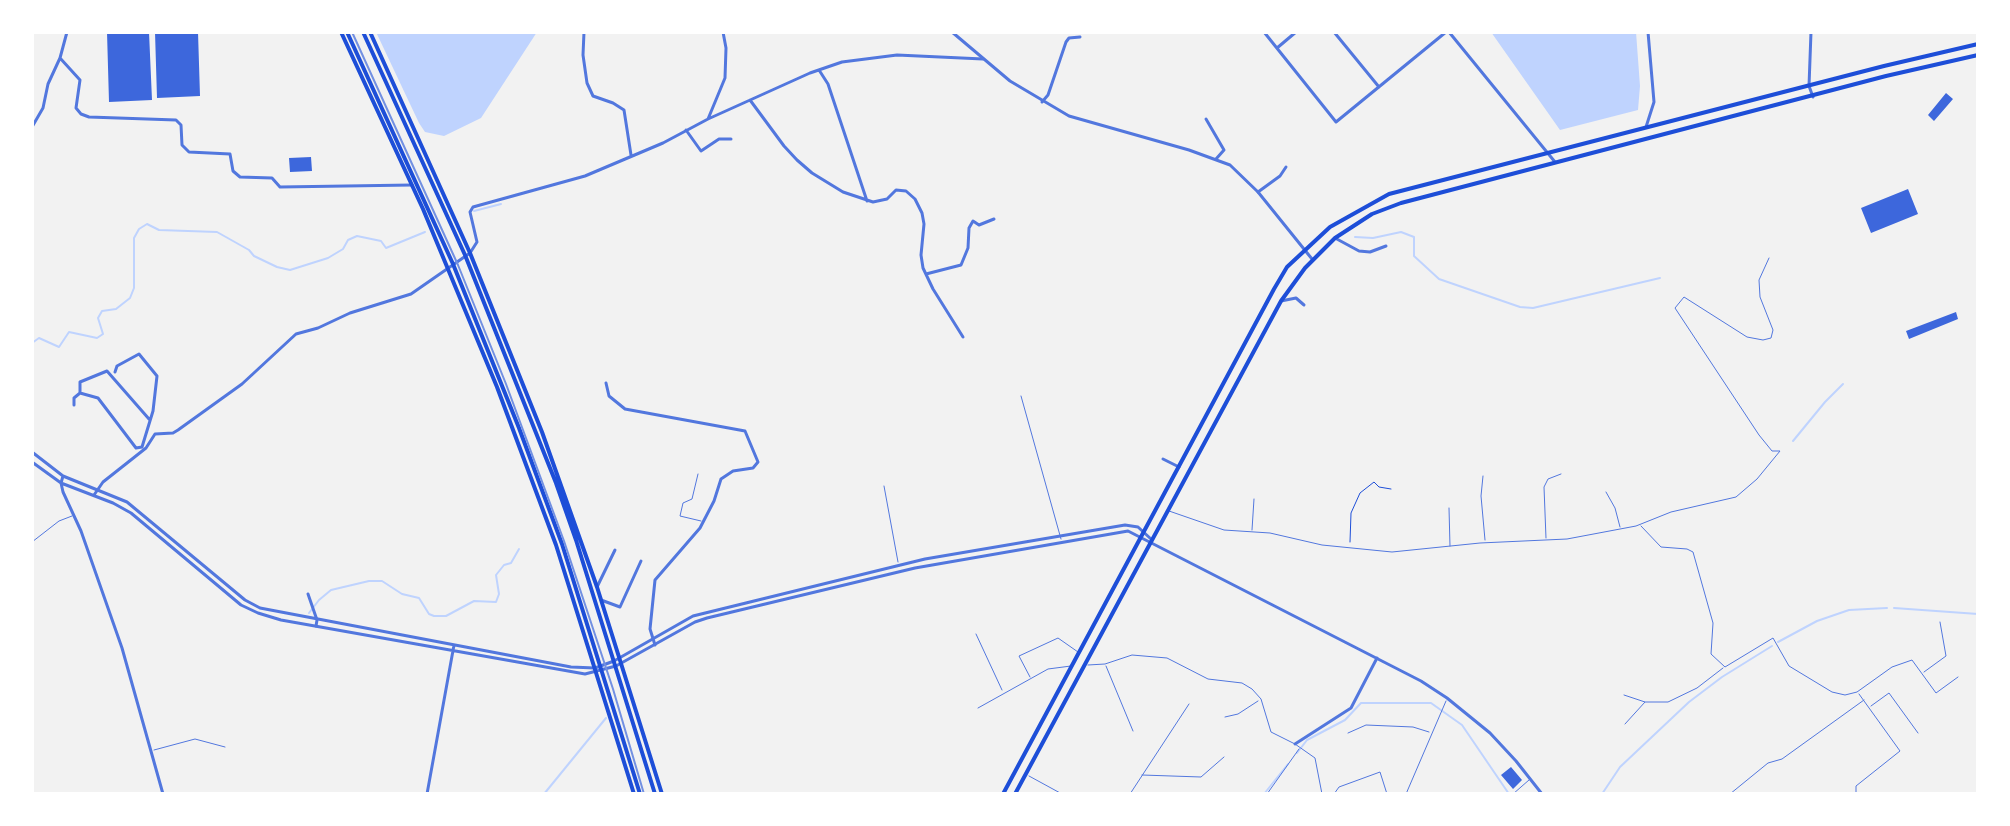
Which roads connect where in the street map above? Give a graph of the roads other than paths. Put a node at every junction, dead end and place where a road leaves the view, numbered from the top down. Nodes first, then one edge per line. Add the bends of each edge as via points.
1 (67, 32) edge
2 (344, 32) edge
3 (363, 32) edge
4 (370, 32) edge
5 (584, 32) edge
6 (723, 32) edge
7 (952, 32) edge
8 (1264, 32) edge
9 (1296, 32) edge
10 (1334, 32) edge
11 (1447, 32) edge
12 (1648, 32) edge
13 (1811, 32) edge
14 (1080, 37) dead end
15 (1978, 44) edge
16 (1277, 48) junction
17 (1978, 55) edge
18 (60, 58) junction
19 (382, 58) junction
20 (983, 59) junction
21 (819, 70) junction
22 (1809, 86) junction
23 (1379, 87) junction
24 (1813, 97) junction
25 (750, 100) junction
26 (1042, 102) junction
27 (397, 107) junction
28 (708, 119) junction
29 (1206, 119) dead end
30 (32, 127) edge
31 (1646, 127) junction
32 (686, 130) junction
33 (731, 139) dead end
34 (1549, 153) junction
35 (631, 155) junction
36 (1216, 159) junction
37 (1555, 162) junction
38 (1286, 167) dead end
39 (412, 185) junction
40 (1258, 192) junction
41 (867, 201) junction
42 (994, 219) dead end
43 (1335, 238) junction
44 (1386, 246) dead end
45 (1304, 250) junction
46 (467, 254) junction
47 (1769, 258) dead end
48 (1312, 259) junction
49 (451, 265) junction
50 (926, 274) junction
51 (1281, 301) junction
52 (1304, 305) dead end
53 (963, 337) dead end
54 (115, 372) dead end
55 (606, 383) dead end
56 (80, 393) junction
57 (1021, 396) dead end
58 (74, 405) dead end
59 (149, 419) junction
60 (148, 428) junction
61 (155, 434) junction
62 (527, 450) junction
63 (32, 452) edge
64 (550, 454) junction
65 (39, 457) junction
66 (1163, 459) dead end
67 (32, 464) edge
68 (1179, 467) junction
69 (530, 473) junction
70 (698, 474) dead end
71 (1561, 474) dead end
72 (63, 476) junction
73 (1483, 476) dead end
74 (61, 483) junction
75 (556, 483) junction
76 (884, 486) dead end
77 (98, 488) junction
78 (1606, 492) dead end
79 (94, 495) junction
80 (1254, 499) dead end
81 (1159, 506) junction
82 (1449, 508) dead end
83 (1169, 511) junction
84 (74, 515) junction
85 (704, 521) junction
86 (1640, 524) junction
87 (1620, 529) junction
88 (1252, 532) junction
89 (1144, 534) junction
90 (1060, 535) junction
91 (1153, 541) junction
92 (1547, 541) junction
93 (32, 542) edge
94 (1061, 542) junction
95 (1486, 543) junction
96 (1450, 546) junction
97 (615, 550) dead end
98 (641, 561) dead end
99 (899, 565) junction
100 (872, 571) junction
101 (873, 578) junction
102 (597, 587) junction
103 (308, 594) dead end
104 (601, 600) junction
105 (756, 600) junction
106 (758, 606) junction
107 (317, 620) junction
108 (1940, 622) dead end
109 (316, 626) junction
110 (976, 634) dead end
111 (652, 640) junction
112 (454, 645) junction
113 (655, 645) junction
114 (453, 652) junction
115 (1080, 653) junction
116 (1377, 658) junction
117 (621, 661) junction
118 (615, 664) junction
119 (1105, 664) junction
120 (1085, 665) junction
121 (1073, 666) junction
122 (1725, 667) junction
123 (599, 669) junction
124 (1922, 674) junction
125 (1958, 677) dead end
126 (1031, 678) junction
127 (623, 687) junction
128 (1003, 692) junction
129 (1857, 692) junction
130 (1624, 695) dead end
131 (1447, 698) junction
132 (1261, 699) junction
133 (1864, 700) junction
134 (1645, 702) junction
135 (1189, 704) dead end
136 (1868, 707) junction
137 (978, 708) dead end
138 (637, 712) junction
139 (1225, 717) dead end
140 (1625, 724) dead end
141 (1133, 731) dead end
142 (1348, 733) dead end
143 (1432, 733) junction
144 (1918, 733) dead end
145 (1295, 744) junction
146 (225, 747) dead end
147 (1301, 747) junction
148 (151, 750) junction
149 (1224, 757) dead end
150 (1026, 774) junction
151 (1142, 775) junction
152 (1530, 778) junction
153 (163, 794) edge
154 (427, 794) edge
155 (634, 794) edge
156 (640, 794) edge
157 (655, 794) edge
158 (662, 794) edge
159 (1003, 794) edge
160 (1015, 794) edge
161 (1062, 794) edge
162 (1130, 794) edge
163 (1267, 794) edge
164 (1322, 794) edge
165 (1334, 794) edge
166 (1387, 794) edge
167 (1406, 794) edge
168 (1513, 794) edge
169 (1542, 794) edge
170 (1730, 794) edge
171 (1856, 794) edge

1 - 18 street
2 - 39 main road
2 - 49 main road
3 - 27 main road
4 - 19 main road
5 - 35 street via 587,83 593,96 624,110
6 - 28 street via 725,78
7 - 20 street
8 - 16 street
9 - 16 street
10 - 23 street
11 - 23 street
11 - 34 street
12 - 31 street via 1654,102
13 - 22 street
14 - 26 street via 1066,42
15 - 22 main road
16 - 23 street via 1336,122
17 - 24 main road
18 - 30 street
18 - 39 street via 80,80 76,108 81,114 176,120 189,152 230,154 233,171 240,177 272,178 280,187
19 - 27 main road
19 - 46 main road
20 - 21 street via 897,55 854,59
20 - 26 street
21 - 25 street
21 - 41 street
22 - 24 street
22 - 31 main road
24 - 37 main road
25 - 28 street
25 - 41 street via 812,173
26 - 36 street via 1069,116
27 - 46 main road
28 - 32 street
29 - 36 street via 1224,150
31 - 34 main road
32 - 33 street via 701,151 719,139
32 - 35 street
34 - 37 street
34 - 45 main road via 1389,194 1330,227
35 - 46 street via 575,180 473,207 477,242
36 - 40 street
37 - 43 main road via 1392,206
38 - 40 street
39 - 49 main road
40 - 45 street
41 - 50 street via 887,199 896,190 915,199 924,224 921,255
42 - 50 street via 979,225 973,221 961,265
43 - 44 street via 1359,251
43 - 48 main road
45 - 48 street
45 - 68 main road via 1274,289
46 - 49 street
46 - 64 main road
46 - 75 main road
47 - 86 lane via 1759,280 1771,338 1747,337 1684,297 1675,308 1759,435 1772,451 1780,451 1736,497
48 - 51 main road
49 - 61 street via 411,294 296,334 242,384 178,430
49 - 62 main road
49 - 69 main road
50 - 53 street
51 - 52 street via 1296,298
51 - 83 main road
54 - 59 street via 136,355 143,356 157,379
55 - 85 street via 609,396 625,409 745,431 758,462 721,479
56 - 58 street
56 - 59 street via 80,382 107,371
56 - 60 street via 98,398 136,448 144,444
57 - 90 lane
59 - 60 street
60 - 61 street
61 - 77 street
62 - 69 main road
62 - 123 main road
63 - 65 street
64 - 75 main road
64 - 102 main road
65 - 67 lane
65 - 72 street
66 - 68 street
67 - 74 street
68 - 81 main road
69 - 123 main road
70 - 85 lane via 692,499 683,503 680,516
71 - 92 lane via 1544,487
72 - 74 street
72 - 77 street
73 - 95 lane
74 - 79 street
74 - 84 street
75 - 118 main road
76 - 99 lane
77 - 79 street
77 - 107 street via 127,502 245,600
78 - 87 lane
79 - 109 street via 131,513 241,605
80 - 88 lane
81 - 83 lane
81 - 89 main road
82 - 96 lane
83 - 88 lane via 1224,530
83 - 91 main road
84 - 93 lane
84 - 148 street via 122,648
85 - 111 street via 655,580
86 - 87 lane
86 - 122 lane via 1661,547 1693,552 1713,623 1711,654
87 - 92 lane
88 - 96 lane via 1392,552
89 - 90 street via 1125,525
89 - 91 street
89 - 94 street via 1119,531
89 - 115 main road
90 - 94 lane
90 - 99 street
91 - 116 street
91 - 120 main road
92 - 95 lane
94 - 101 street
95 - 96 lane
97 - 102 street
98 - 104 street via 620,607
99 - 100 street
100 - 101 street
100 - 105 street
101 - 106 street
102 - 104 main road
103 - 107 street
104 - 117 main road
105 - 106 street
105 - 111 street via 693,616
106 - 113 street via 695,622
107 - 109 street
107 - 112 street
108 - 124 lane via 1946,656
109 - 114 street
110 - 128 lane
111 - 113 street
111 - 117 street
112 - 114 street
112 - 123 street
113 - 117 street
114 - 123 street via 569,672
114 - 154 street
115 - 121 main road
115 - 126 lane via 1058,638 1019,656
116 - 131 street
116 - 145 street via 1351,708
117 - 118 street
117 - 138 main road
118 - 123 street
118 - 127 main road
119 - 120 lane
119 - 132 lane via 1132,655 1167,658 1208,679 1242,683
119 - 141 lane
120 - 121 lane
120 - 150 main road
121 - 126 lane via 1057,666
121 - 159 main road
122 - 129 lane via 1773,638 1789,666 1832,692
122 - 134 lane via 1668,702
123 - 155 main road
123 - 156 main road
124 - 125 lane via 1936,693
124 - 129 lane via 1912,660 1892,667
126 - 128 lane
127 - 138 main road
127 - 157 main road
128 - 137 lane
129 - 133 lane
130 - 134 lane
131 - 143 lane
131 - 152 street via 1490,733
132 - 139 lane
132 - 145 lane via 1271,732
133 - 136 lane
133 - 170 lane
134 - 140 lane
135 - 151 lane
136 - 144 lane via 1889,693
136 - 171 lane via 1900,751 1856,786
138 - 158 main road
142 - 143 lane via 1366,725
143 - 167 lane
145 - 147 lane
146 - 148 lane via 195,739
147 - 163 lane
147 - 164 lane via 1317,762
148 - 153 street
149 - 151 lane via 1201,777
150 - 160 main road
150 - 161 lane
151 - 162 lane
152 - 168 lane
152 - 169 street
165 - 166 lane via 1339,787 1380,772

